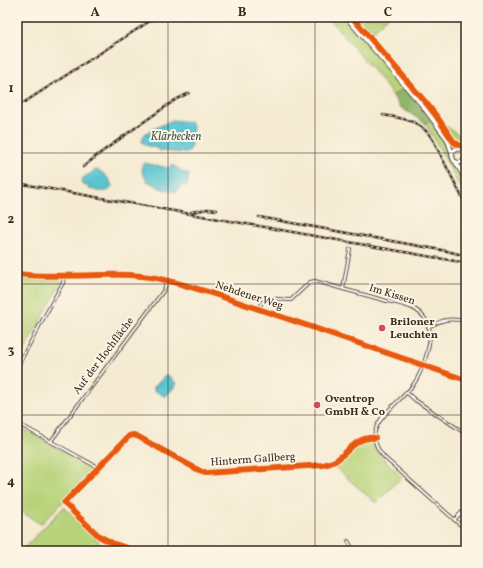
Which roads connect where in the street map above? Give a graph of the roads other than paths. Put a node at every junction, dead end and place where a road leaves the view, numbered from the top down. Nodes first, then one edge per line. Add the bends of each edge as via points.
1 (346, 17) edge
2 (447, 139) junction
3 (459, 148) junction
4 (452, 152) junction
5 (466, 152) edge
6 (465, 159) edge
7 (455, 162) junction
8 (462, 173) junction
9 (466, 184) edge
10 (350, 249) dead end
11 (17, 274) edge
12 (64, 276) junction
13 (168, 280) junction
14 (343, 289) junction
15 (259, 309) junction
16 (466, 321) edge
17 (428, 327) junction
18 (423, 365) junction
19 (17, 368) edge
20 (466, 380) edge
21 (406, 392) junction
22 (17, 424) edge
23 (466, 434) edge
24 (375, 438) junction
25 (51, 441) junction
26 (99, 468) junction
27 (466, 508) edge
28 (454, 520) junction
29 (466, 530) edge
30 (348, 541) dead end
31 (136, 551) edge
32 (352, 551) edge

1 - 2 main road via 416,98
2 - 3 main road
2 - 4 main road
3 - 4 main road
3 - 5 main road
4 - 7 main road
6 - 7 main road via 460,163
6 - 8 main road
7 - 8 main road
8 - 9 main road
10 - 14 street
11 - 12 street, Nehdener Weg
12 - 13 street, Nehdener Weg via 120,274
12 - 19 street via 63,283
13 - 15 street, Nehdener Weg
13 - 25 street, Auf der Hochfläche via 164,290
14 - 15 street, Im Kissen via 315,281 310,282 291,300 265,300
14 - 17 street, Im Kissen via 415,309
15 - 18 street, Nehdener Weg
16 - 17 street via 445,319
17 - 18 street via 429,344
18 - 20 street, Nehdener Weg
18 - 21 street via 416,381
21 - 23 street
21 - 24 street via 381,419
22 - 25 street
24 - 26 street, Hinterm Gallberg via 369,437 357,442 334,461 323,465 206,473 133,435 129,436
24 - 28 street via 382,455
25 - 26 street
26 - 31 street via 64,503 99,536
27 - 28 street
28 - 29 street
30 - 32 street

